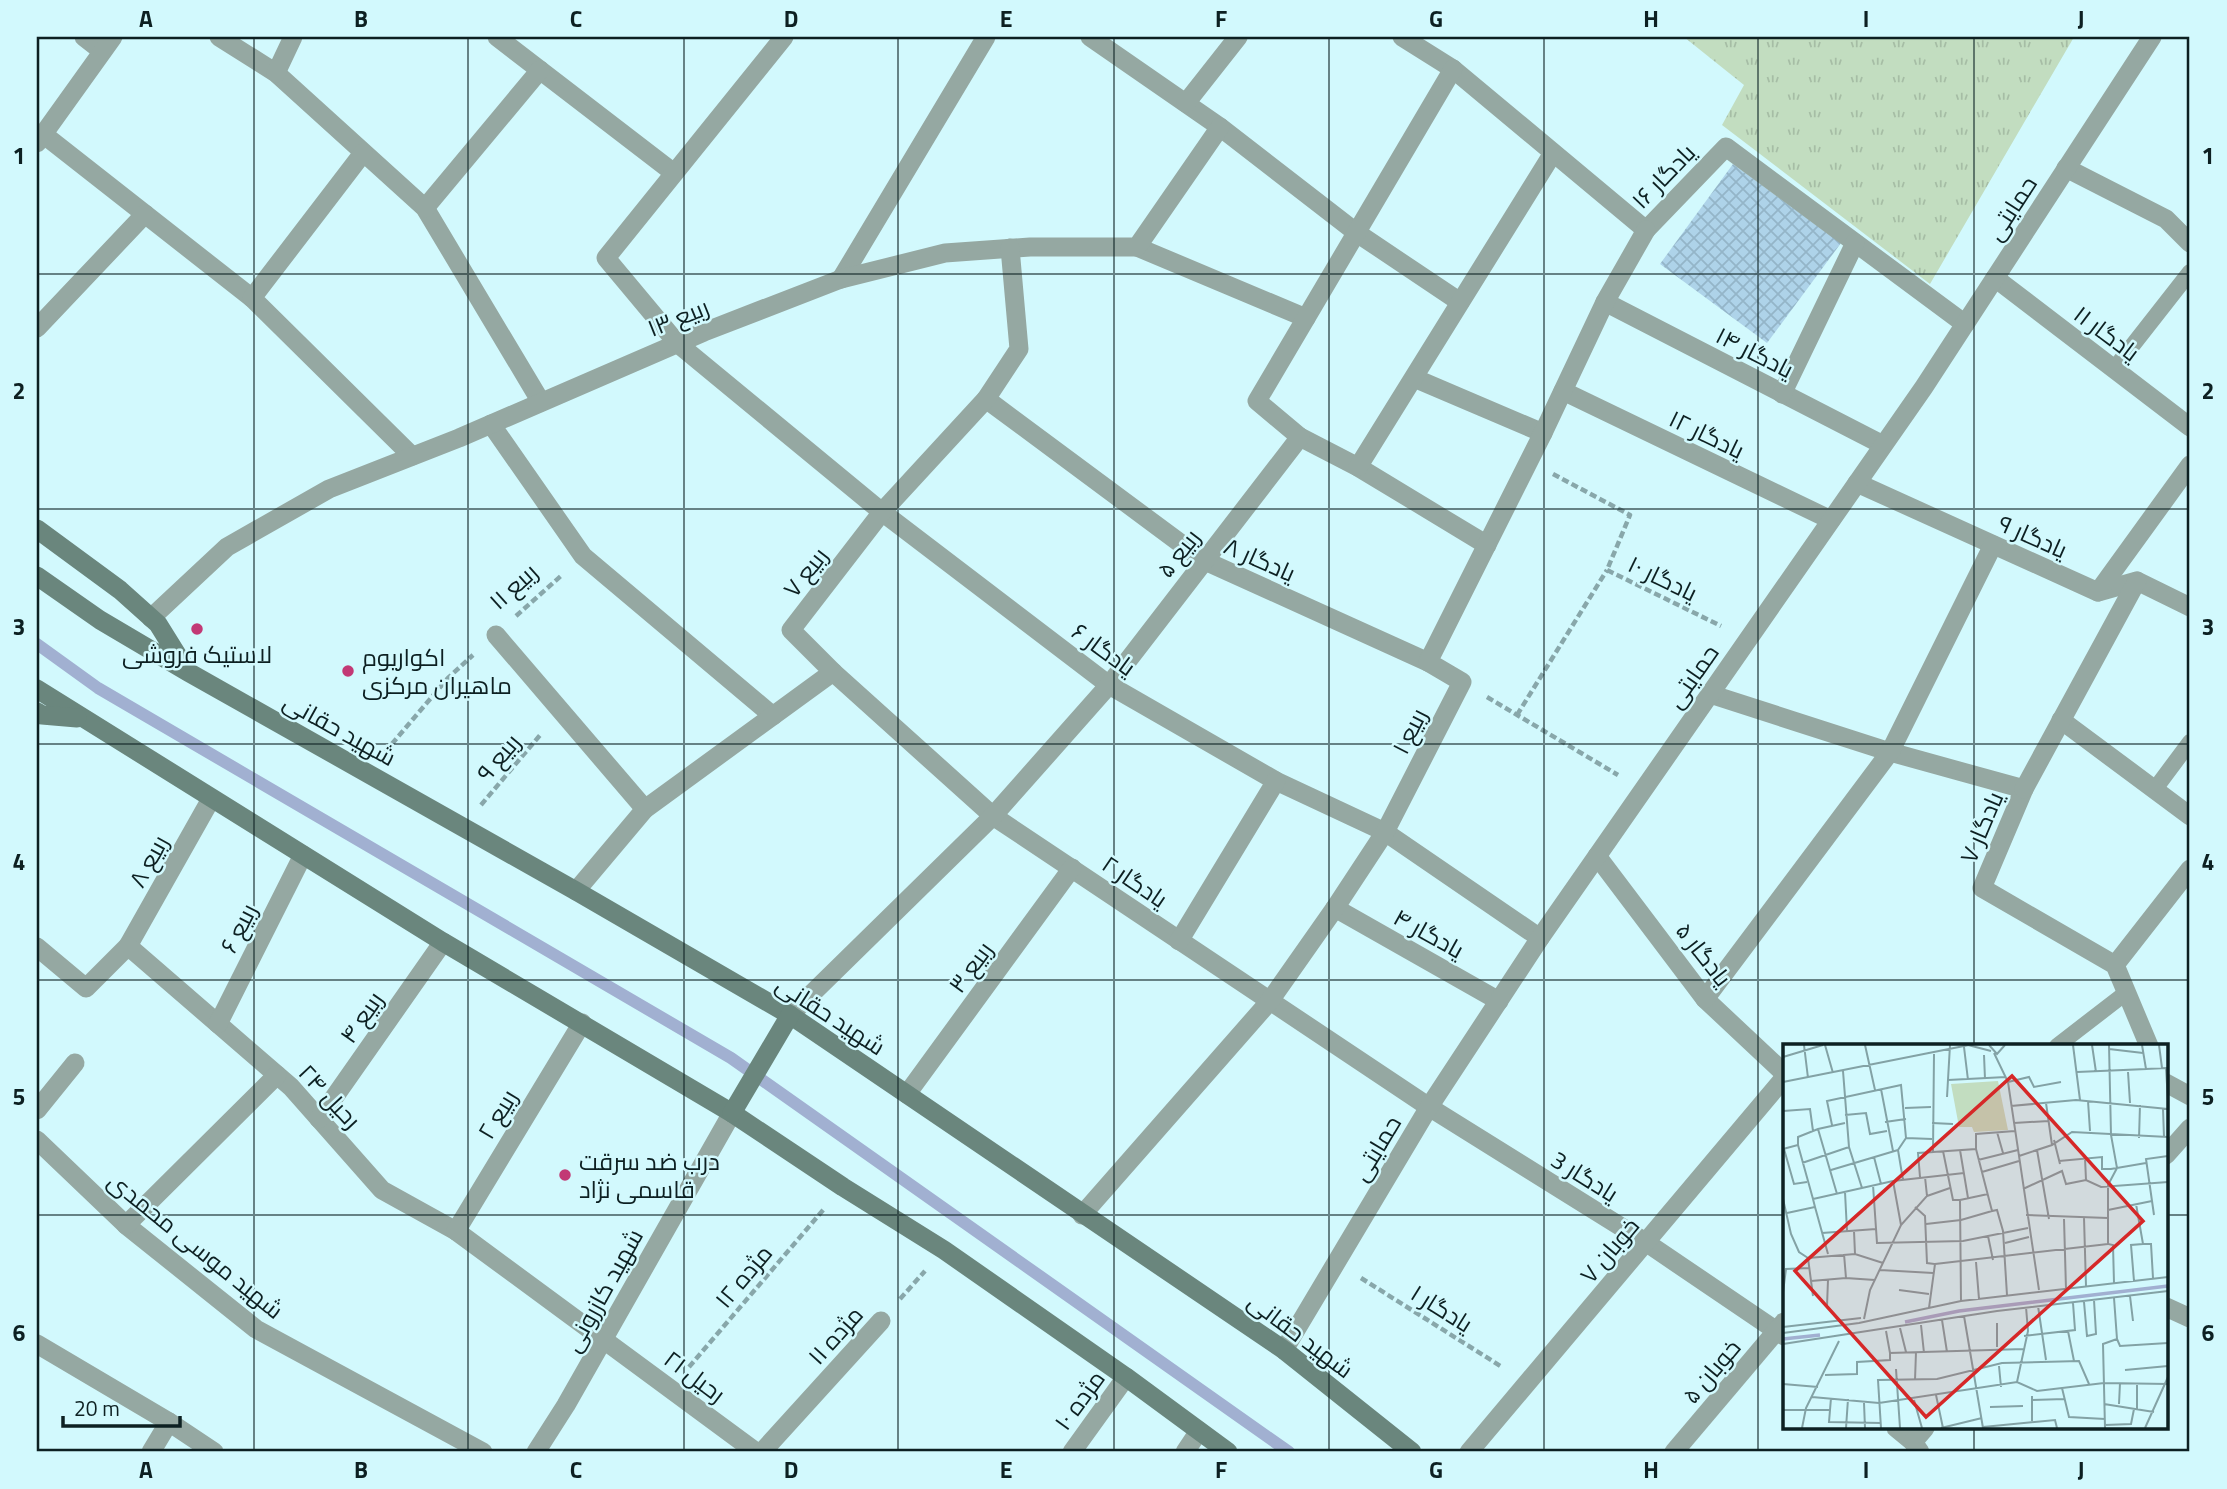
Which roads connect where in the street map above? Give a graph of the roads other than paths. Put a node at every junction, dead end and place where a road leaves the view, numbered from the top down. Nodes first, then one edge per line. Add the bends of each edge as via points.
1 (84, 37) edge
2 (219, 37) edge
3 (293, 37) edge
4 (497, 37) edge
5 (784, 37) edge
6 (986, 37) edge
7 (1090, 37) edge
8 (1238, 37) edge
9 (1402, 37) edge
10 (2152, 37) edge
11 (107, 44) edge
12 (1453, 69) junction
13 (540, 70) junction
14 (276, 73) junction
15 (1186, 103) junction
16 (1220, 127) junction
17 (40, 139) edge
18 (363, 153) junction
19 (1553, 153) junction
20 (2066, 168) junction
21 (674, 173) junction
22 (425, 208) junction
23 (145, 214) junction
24 (1646, 230) junction
25 (1357, 233) junction
26 (1855, 243) junction
27 (2190, 243) edge
28 (1137, 247) junction
29 (1010, 248) junction
30 (2190, 272) edge
31 (1995, 278) junction
32 (841, 279) junction
33 (252, 298) junction
34 (1605, 302) junction
35 (1460, 303) junction
36 (1306, 318) junction
37 (1965, 324) junction
38 (37, 328) edge
39 (677, 344) junction
40 (2114, 369) junction
41 (1414, 378) junction
42 (1563, 391) junction
43 (1782, 394) junction
44 (986, 399) junction
45 (541, 402) junction
46 (491, 424) junction
47 (2190, 427) edge
48 (1543, 433) junction
49 (1300, 437) junction
50 (1883, 445) junction
51 (412, 456) junction
52 (2190, 465) edge
53 (1359, 467) junction
54 (1857, 484) junction
55 (882, 512) junction
56 (1830, 520) junction
57 (37, 528) edge
58 (1487, 545) junction
59 (1993, 545) junction
60 (1203, 560) junction
61 (37, 576) edge
62 (2137, 581) junction
63 (2098, 592) junction
64 (2190, 607) edge
65 (151, 618) junction
66 (496, 635) road end
67 (1429, 662) junction
68 (833, 672) junction
69 (188, 673) junction
70 (1109, 685) junction
71 (1710, 694) junction
72 (41, 700) edge
73 (773, 716) junction
74 (2061, 720) junction
75 (2190, 742) edge
76 (1890, 752) junction
77 (1276, 782) junction
78 (2024, 789) junction
79 (2155, 789) junction
80 (211, 799) junction
81 (645, 809) junction
82 (993, 816) junction
83 (2190, 816) edge
84 (1385, 832) junction
85 (303, 855) junction
86 (1597, 856) junction
87 (1072, 869) junction
88 (2190, 869) edge
89 (576, 891) junction
90 (1335, 908) junction
91 (1540, 938) junction
92 (1179, 940) junction
93 (443, 942) junction
94 (128, 946) junction
95 (37, 947) edge
96 (2115, 965) junction
97 (2127, 992) junction
98 (1705, 999) junction
99 (1499, 1001) junction
100 (1269, 1002) junction
101 (790, 1015) junction
102 (582, 1023) junction
103 (218, 1024) junction
104 (2060, 1044) edge
105 (2148, 1044) edge
106 (75, 1063) dead end
107 (277, 1075) junction
108 (1783, 1075) edge
109 (1783, 1077) edge
110 (2168, 1084) edge
111 (907, 1094) junction
112 (2190, 1096) edge
113 (1429, 1107) junction
114 (37, 1110) edge
115 (732, 1113) junction
116 (319, 1119) junction
117 (2190, 1128) edge
118 (37, 1140) edge
119 (2168, 1153) edge
120 (1082, 1215) junction
121 (126, 1225) junction
122 (456, 1231) junction
123 (1647, 1243) junction
124 (2168, 1308) edge
125 (2190, 1318) edge
126 (881, 1321) road end
127 (1782, 1329) edge
128 (604, 1338) junction
129 (37, 1344) edge
130 (1284, 1350) junction
131 (1126, 1377) junction
132 (169, 1422) junction
133 (1900, 1430) edge
134 (1199, 1431) junction
135 (1919, 1441) edge
136 (150, 1452) edge
137 (214, 1452) edge
138 (483, 1452) edge
139 (536, 1452) edge
140 (756, 1452) edge
141 (762, 1452) edge
142 (1072, 1452) edge
143 (1185, 1452) edge
144 (1228, 1452) edge
145 (1412, 1452) edge
146 (1469, 1452) edge
147 (1674, 1452) edge

1 - 11 street
2 - 14 street
3 - 14 street
4 - 13 street
5 - 21 street
6 - 32 street
7 - 15 street
8 - 15 street
9 - 12 street, یادگار ۱۶
10 - 20 street, حمایتی
11 - 17 street
12 - 19 street, یادگار ۱۶
12 - 25 street
13 - 21 street
13 - 22 street
14 - 18 street
15 - 16 street
16 - 25 street
16 - 28 street
17 - 23 street
18 - 22 street
18 - 33 street
19 - 24 street, یادگار ۱۶
19 - 35 street
20 - 27 street via 2166,219
20 - 31 street, حمایتی
21 - 39 street, یادگار ۶ via 606,258
22 - 45 street
23 - 33 street
23 - 38 street
24 - 26 street, یادگار ۱۶ via 1726,147
24 - 34 street
25 - 35 street
25 - 36 street
26 - 37 street, یادگار ۱۶
26 - 43 street
28 - 29 street, ربیع ۱۳
28 - 36 street
29 - 32 street, ربیع ۱۳ via 945,253
29 - 44 street, ربیع ۷ via 1019,349
30 - 40 lane
31 - 37 street, حمایتی
31 - 40 street, یادگار ۱۱
32 - 39 street, ربیع ۱۳
33 - 51 street
34 - 42 street
34 - 43 street, یادگار ۱۴
35 - 41 street
36 - 49 street via 1257,401
37 - 50 street, حمایتی
39 - 45 street, ربیع ۱۳
39 - 55 street, یادگار ۶
40 - 47 street, یادگار ۱۱
41 - 48 street
41 - 53 street
42 - 48 street
42 - 56 street, یادگار ۱۲
43 - 50 street, یادگار ۱۴
44 - 55 street, ربیع ۷
44 - 60 street, یادگار ۸
45 - 46 street, ربیع ۱۳
46 - 51 street, ربیع ۱۳
46 - 73 street via 583,556
48 - 58 street
49 - 53 street
49 - 60 street, ربیع ۵
50 - 54 street, حمایتی
51 - 65 street, ربیع ۱۳ via 329,489 227,547
52 - 63 street
53 - 58 street
54 - 56 street, حمایتی
54 - 59 street, یادگار ۹
55 - 68 street, ربیع ۷ via 791,630
55 - 70 street, یادگار ۶
56 - 71 street, حمایتی
57 - 65 main road, شهید حقانی
58 - 67 street
59 - 63 street, یادگار ۹
59 - 76 street
60 - 67 street, یادگار ۸
60 - 70 street, ربیع ۵
61 - 69 main road, شهید حقانی
62 - 63 street
62 - 64 street
62 - 74 street
65 - 69 main road, شهید حقانی
66 - 81 street
67 - 84 street, ربیع ۱ via 1462,681
68 - 73 street
68 - 82 street, یادگار ۲
69 - 89 main road, شهید حقانی
70 - 77 street, یادگار ۶
70 - 82 street, ربیع ۵
71 - 76 street, یادگار ۷
71 - 86 street, حمایتی
72 - 80 main road via 81,719
73 - 81 street
74 - 78 street
74 - 79 street
75 - 79 lane
76 - 78 street, یادگار ۷
76 - 98 street
77 - 84 street, یادگار ۶
77 - 92 street
78 - 96 street, یادگار ۷ via 1982,888
79 - 83 street
80 - 85 main road
80 - 94 street, ربیع ۸
81 - 89 street
82 - 87 street, یادگار ۲
82 - 101 street, ربیع ۵
84 - 90 street, ربیع ۱
84 - 91 street, یادگار ۶
85 - 93 main road
85 - 103 street, ربیع ۶
86 - 91 street, حمایتی
86 - 98 street, یادگار ۵
87 - 92 street, یادگار ۲
87 - 111 street, ربیع ۳
88 - 96 street
89 - 101 main road, شهید حقانی
90 - 99 street, یادگار ۴
90 - 100 street, ربیع ۱
91 - 99 street, حمایتی
92 - 100 street, یادگار ۲
93 - 102 main road
93 - 116 street, ربیع ۴
94 - 95 street via 86,988
94 - 103 street, رحیل ۲۴
96 - 97 street
97 - 104 lane
97 - 105 street
98 - 108 street, یادگار ۵
99 - 113 street, حمایتی
100 - 113 street, یادگار ۲
100 - 120 street, ربیع ۱
101 - 111 main road, شهید حقانی
101 - 115 main road
102 - 115 main road
102 - 122 street, ربیع ۲
103 - 107 street, رحیل ۲۴
106 - 114 street
107 - 116 street, رحیل ۲۴
107 - 121 street
109 - 123 street, خوبان ۷
110 - 112 street
111 - 120 main road, شهید حقانی
113 - 123 street, یادگار 3
113 - 130 street, حمایتی
115 - 128 street, شهید کازرونی
115 - 131 main road via 944,1250
116 - 122 street, رحیل ۲۴ via 383,1191
117 - 119 street
118 - 121 street, شهید موسی محمدی
120 - 130 main road, شهید حقانی
121 - 138 street, شهید موسی محمدی via 256,1329
122 - 128 street, رحیل ۲۴
123 - 127 street, یادگار 3
123 - 146 street, خوبان ۷
124 - 125 street
126 - 141 street, مژده ۱۱
127 - 147 street, خوبان ۵
128 - 139 street, شهید کازرونی
128 - 140 street, رحیل ۲۱
129 - 132 street
130 - 145 main road, شهید حقانی
131 - 134 main road
131 - 142 street, مژده ۱۰
132 - 136 street
132 - 137 street
133 - 135 street
134 - 143 street
134 - 144 main road

